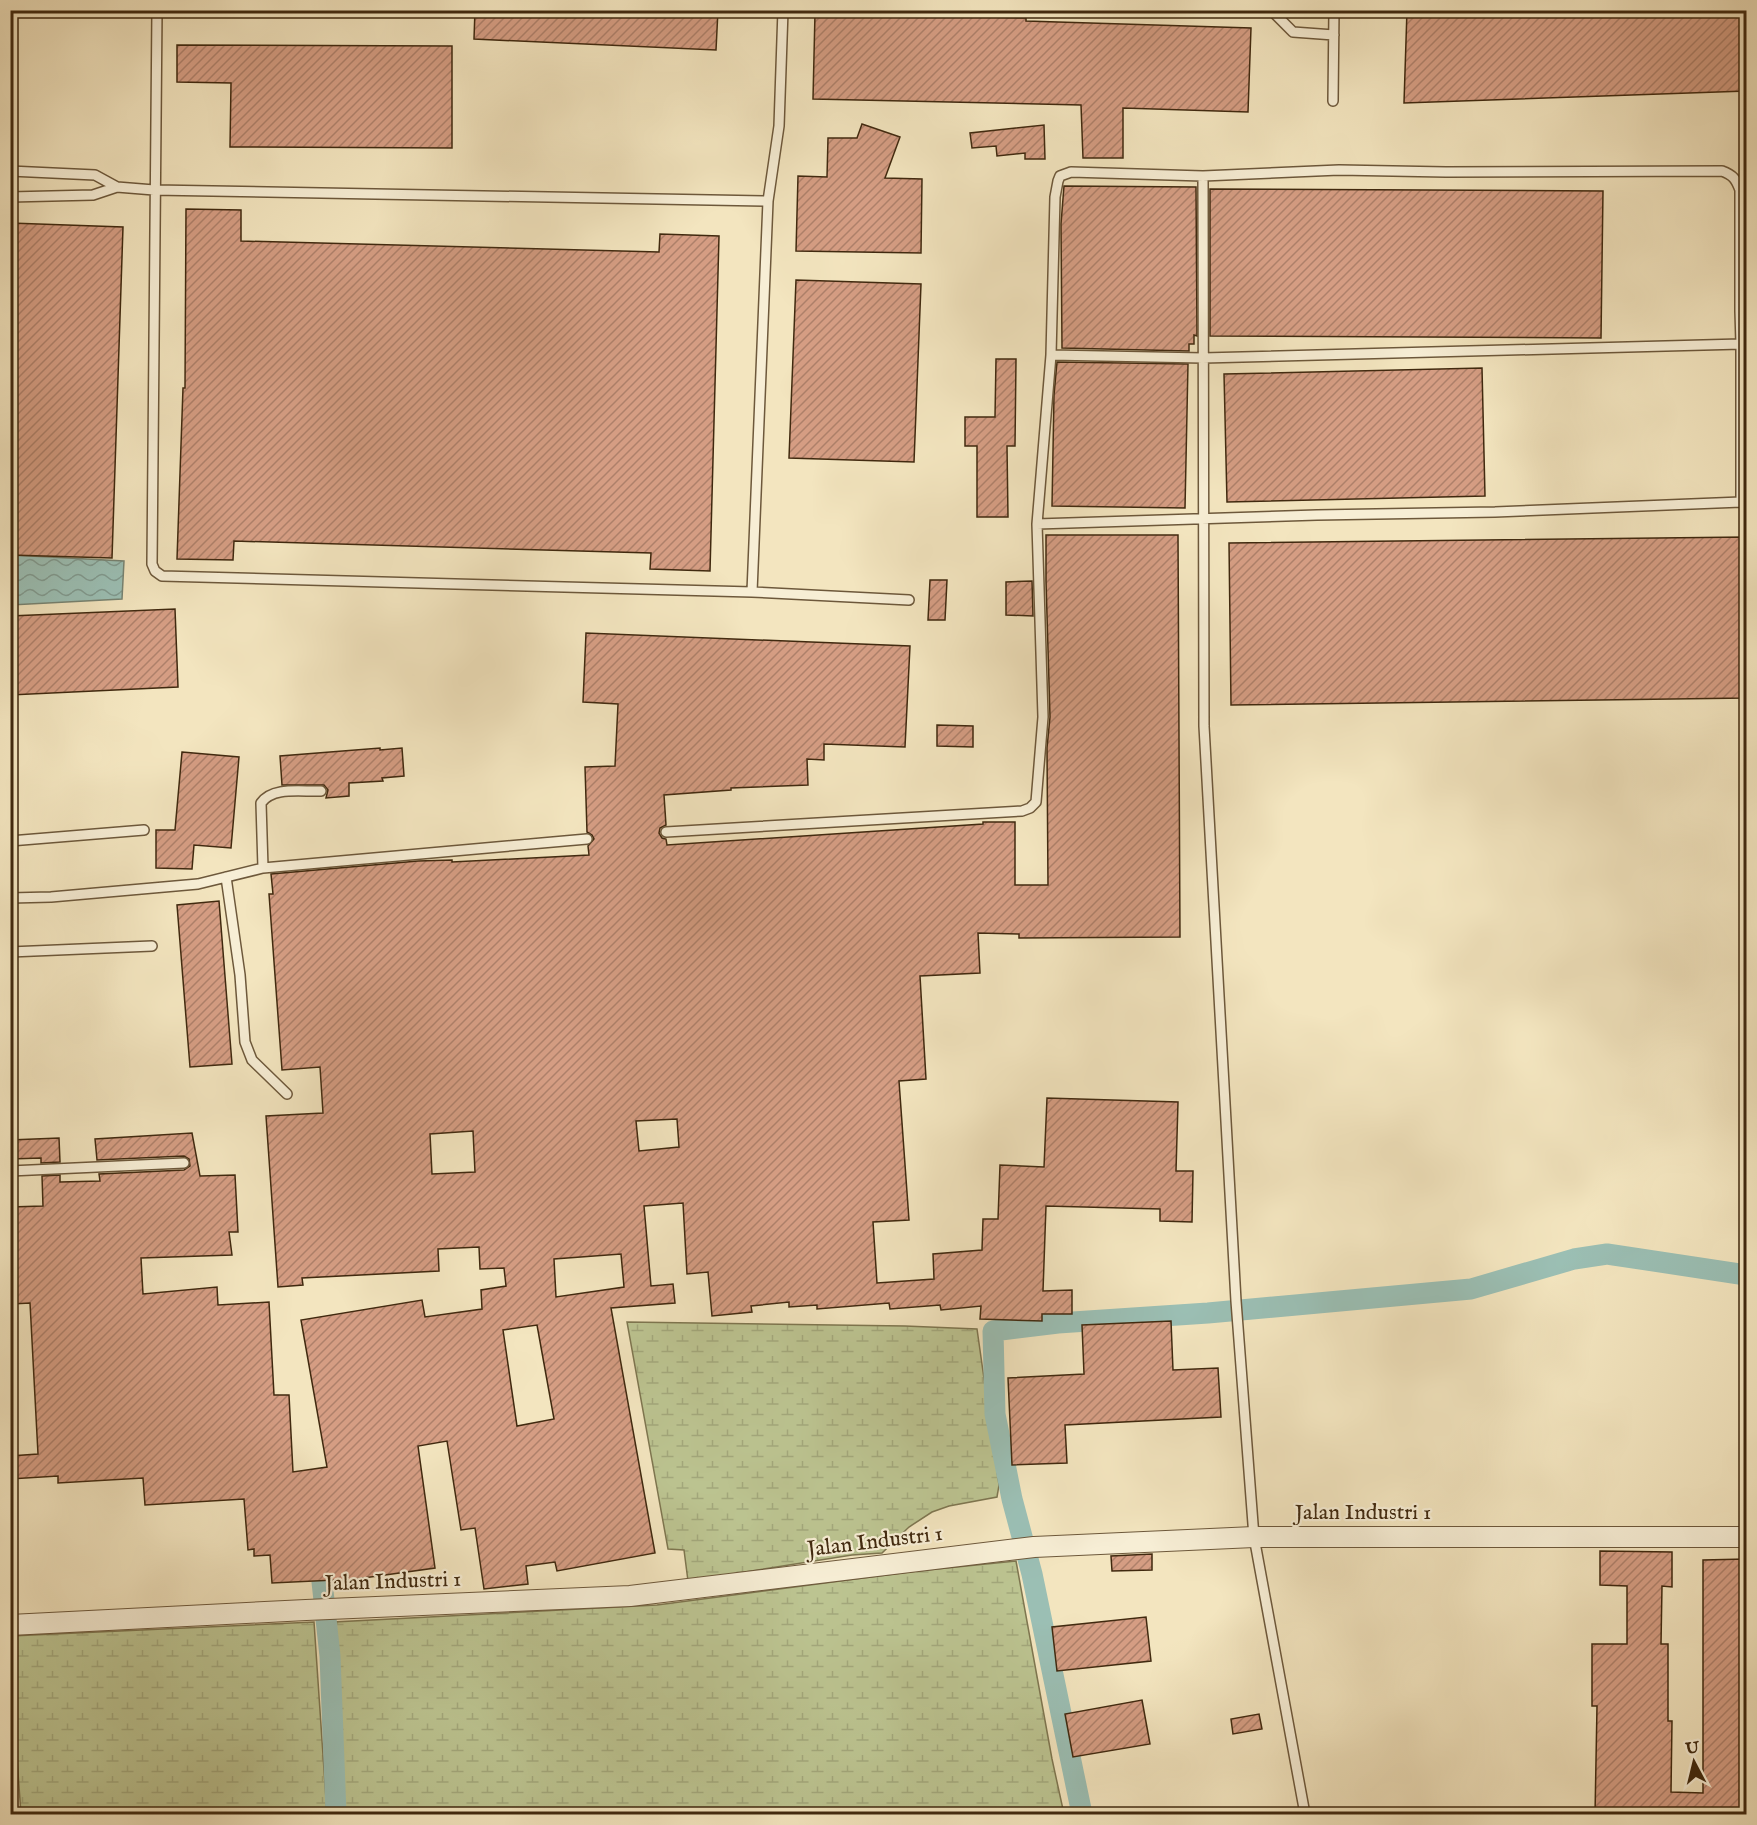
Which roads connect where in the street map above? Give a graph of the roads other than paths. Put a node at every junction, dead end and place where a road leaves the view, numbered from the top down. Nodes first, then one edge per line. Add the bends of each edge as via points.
1 (158, 10) edge
2 (783, 10) edge
3 (1271, 10) edge
4 (1334, 10) edge
5 (1334, 35) junction
6 (1334, 101) dead end
7 (10, 171) edge
8 (1203, 176) junction
9 (117, 187) junction
10 (154, 190) junction
11 (10, 197) edge
12 (768, 201) junction
13 (1743, 311) edge
14 (1741, 344) junction
15 (1051, 355) junction
16 (1203, 358) junction
17 (1744, 503) edge
18 (1204, 519) junction
19 (1036, 524) junction
20 (752, 592) junction
21 (909, 600) dead end
22 (321, 791) dead end
23 (144, 830) dead end
24 (666, 832) dead end
25 (587, 839) dead end
26 (10, 841) edge
27 (263, 868) junction
28 (226, 877) junction
29 (10, 898) edge
30 (153, 946) dead end
31 (10, 952) edge
32 (287, 1094) dead end
33 (184, 1164) dead end
34 (10, 1171) edge
35 (1254, 1537) junction
36 (1746, 1537) edge
37 (10, 1625) edge
38 (1305, 1815) edge

1 - 10 lane
2 - 12 lane via 779,126
3 - 5 lane via 1293,32
4 - 5 lane
5 - 6 lane
7 - 9 lane via 94,175
8 - 13 lane via 1339,170 1722,171 1737,180 1740,190
8 - 15 lane via 1071,172 1060,176 1055,197
8 - 16 lane
9 - 10 lane
9 - 11 lane via 93,195
10 - 12 lane
10 - 20 lane via 152,564 162,576
12 - 20 lane
13 - 14 lane
14 - 16 lane
14 - 17 lane
15 - 16 lane
15 - 19 lane
16 - 18 lane
17 - 18 lane
18 - 19 lane
18 - 35 lane via 1204,726 1236,1301
19 - 24 lane via 1043,717 1036,802 1030,808
20 - 21 lane
22 - 27 lane via 266,795 261,803
23 - 26 lane
25 - 27 lane
27 - 28 lane
28 - 29 lane via 198,884
28 - 32 lane via 245,1042 258,1068
30 - 31 lane
33 - 34 lane
35 - 36 street, Jalan Industri 1
35 - 37 street, Jalan Industri 1 via 1027,1547 630,1596
35 - 38 lane

